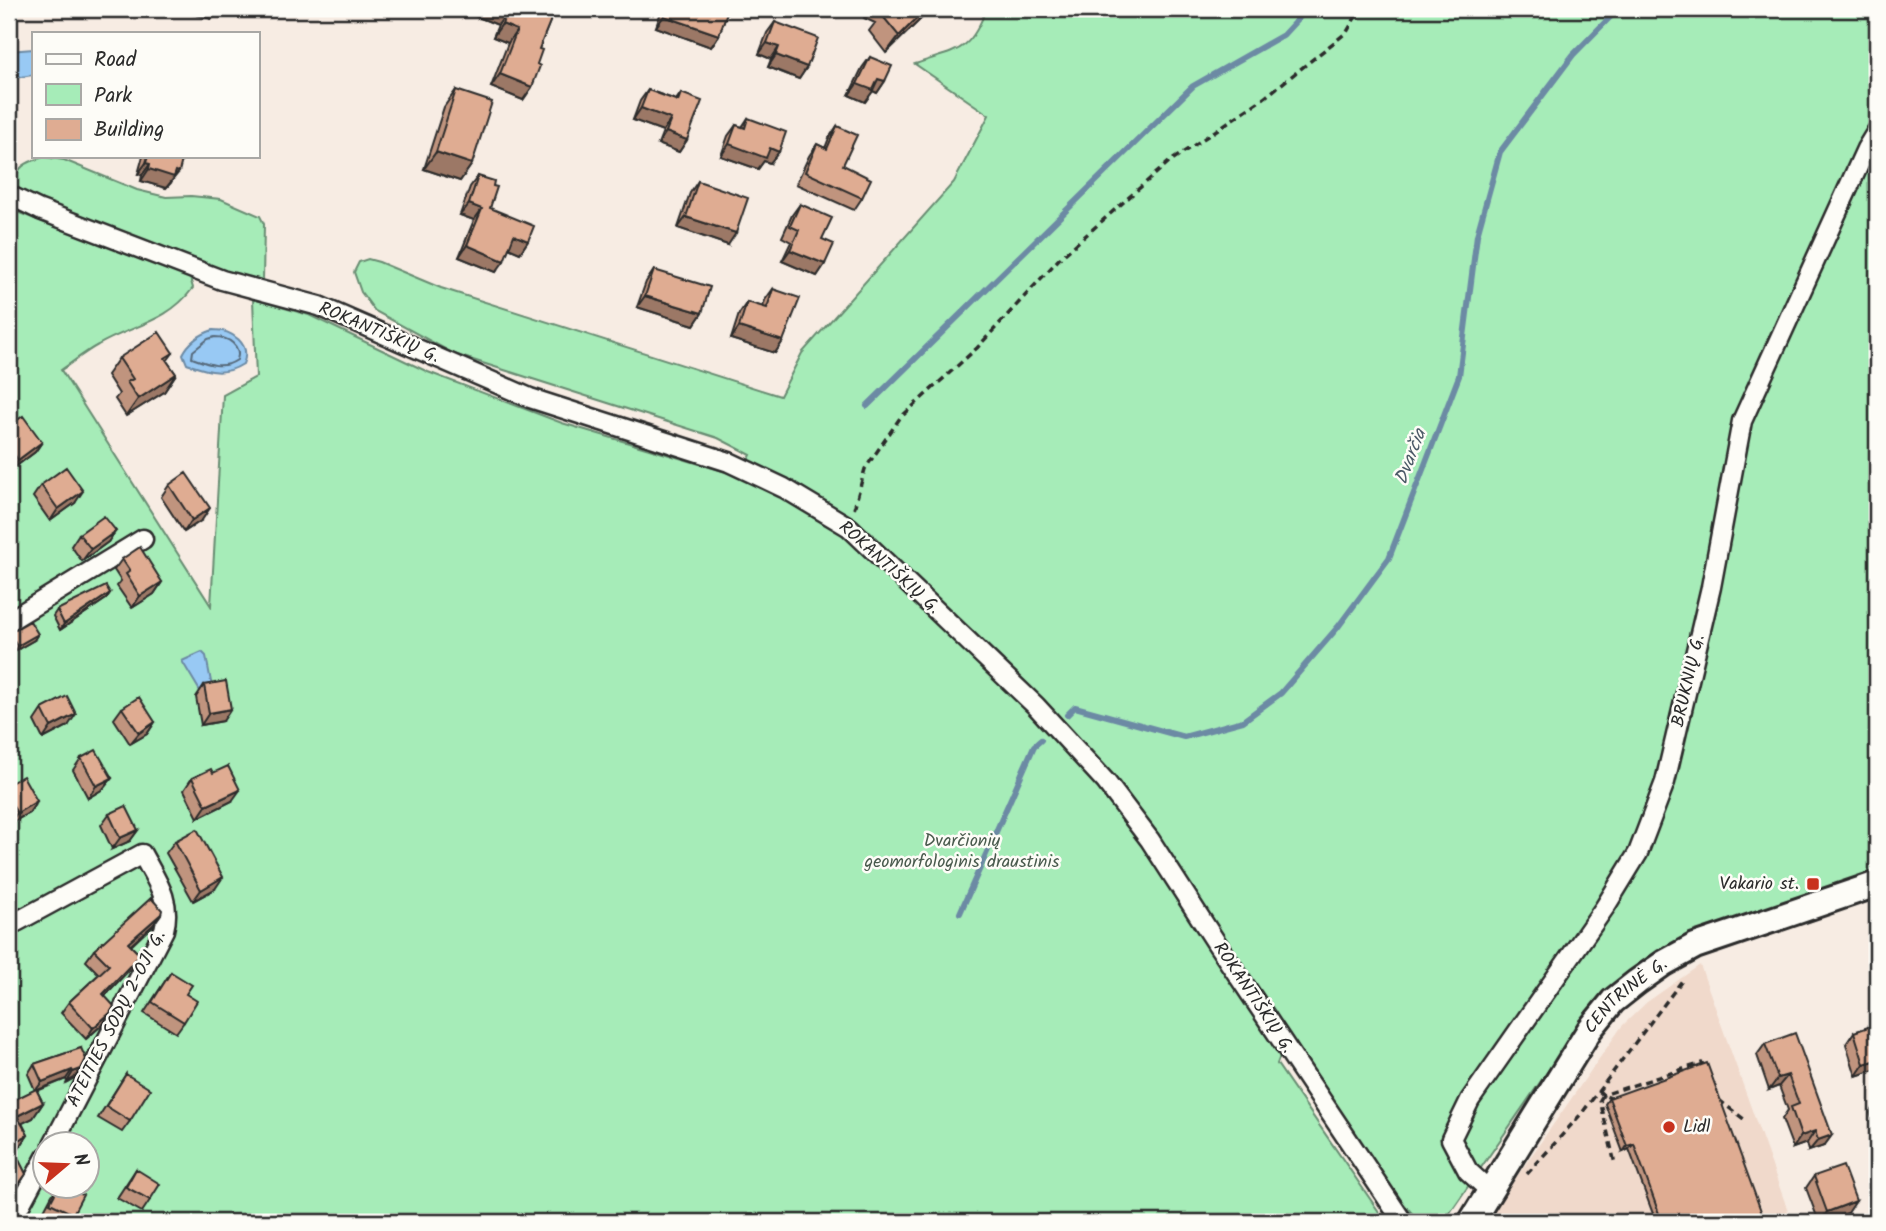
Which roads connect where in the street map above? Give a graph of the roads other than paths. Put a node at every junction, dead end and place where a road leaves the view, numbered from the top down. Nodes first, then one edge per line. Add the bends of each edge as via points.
1 (1877, 131) edge
2 (9, 195) edge
3 (143, 539) dead end
4 (9, 621) edge
5 (1877, 884) edge
6 (9, 926) edge
7 (59, 1130) edge
8 (32, 1183) edge
9 (1489, 1190) junction
10 (11, 1222) edge
11 (1403, 1222) edge
12 (1472, 1222) edge

1 - 9 street, BRUKNIŲ G. via 1742,421 1711,587 1665,782 1637,853 1605,907 1470,1100 1451,1139 1468,1171
2 - 11 street, ROKANTIŠKIŲ G. via 222,281 319,306 530,398 729,462 849,527 1036,706 1106,782 1150,840
3 - 4 street
5 - 9 main road, CENTRINĖ G. via 1695,946 1637,982 1613,1001 1590,1029
6 - 7 street, ATEITIES SODŲ 2-OJI G. via 142,854 166,899 164,930
8 - 10 street
9 - 12 main road, CENTRINĖ G.

